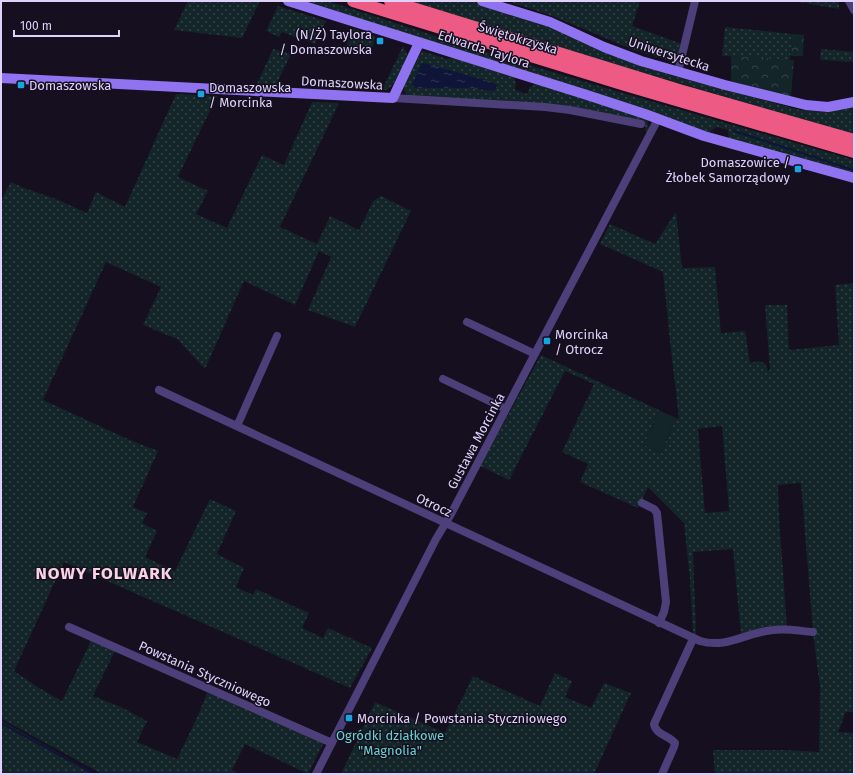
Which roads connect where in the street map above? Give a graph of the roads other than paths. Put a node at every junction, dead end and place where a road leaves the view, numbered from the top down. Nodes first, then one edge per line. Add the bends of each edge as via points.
1 (288, 1) edge
2 (353, 1) edge
3 (390, 1) edge
4 (482, 1) edge
5 (695, 1) edge
6 (849, 1) edge
7 (854, 10) edge
8 (419, 42) junction
9 (678, 72) junction
10 (1, 78) edge
11 (678, 95) junction
12 (394, 98) junction
13 (854, 102) edge
14 (658, 119) junction
15 (641, 124) dead end
16 (854, 140) edge
17 (854, 152) edge
18 (854, 178) edge
19 (467, 322) dead end
20 (277, 336) dead end
21 (535, 354) junction
22 (443, 379) dead end
23 (159, 390) dead end
24 (506, 409) junction
25 (236, 426) junction
26 (642, 503) dead end
27 (445, 524) junction
28 (659, 623) junction
29 (69, 627) dead end
30 (813, 632) dead end
31 (697, 640) junction
32 (332, 743) junction
33 (316, 774) edge
34 (662, 774) edge

1 - 8 street, Edwarda Taylora
2 - 11 highway, Świętokrzyska via 541,60
3 - 11 highway, Świętokrzyska
4 - 9 street, Uniwersytecka via 550,22 604,47
5 - 9 street
6 - 7 street
8 - 12 street, Domaszowska
8 - 14 street, Edwarda Taylora
9 - 13 street, Uniwersytecka via 806,105 828,107
10 - 12 street, Domaszowska
11 - 16 highway
11 - 17 highway
12 - 15 street, Domaszowska via 545,107
14 - 18 street, Edwarda Taylora via 730,144
14 - 21 street, Gustawa Morcinka
19 - 21 street
20 - 25 street
21 - 24 street, Gustawa Morcinka
22 - 24 street
23 - 25 street, Otrocz
24 - 27 street, Gustawa Morcinka
25 - 27 street, Otrocz
26 - 28 street via 657,513 666,602
27 - 28 street, Otrocz
27 - 32 street, Gustawa Morcinka
28 - 31 street, Otrocz
29 - 32 street, Powstania Styczniowego
30 - 31 street, Otrocz via 774,629 718,644
31 - 34 street via 654,724 655,730 675,743
32 - 33 street, Gustawa Morcinka

